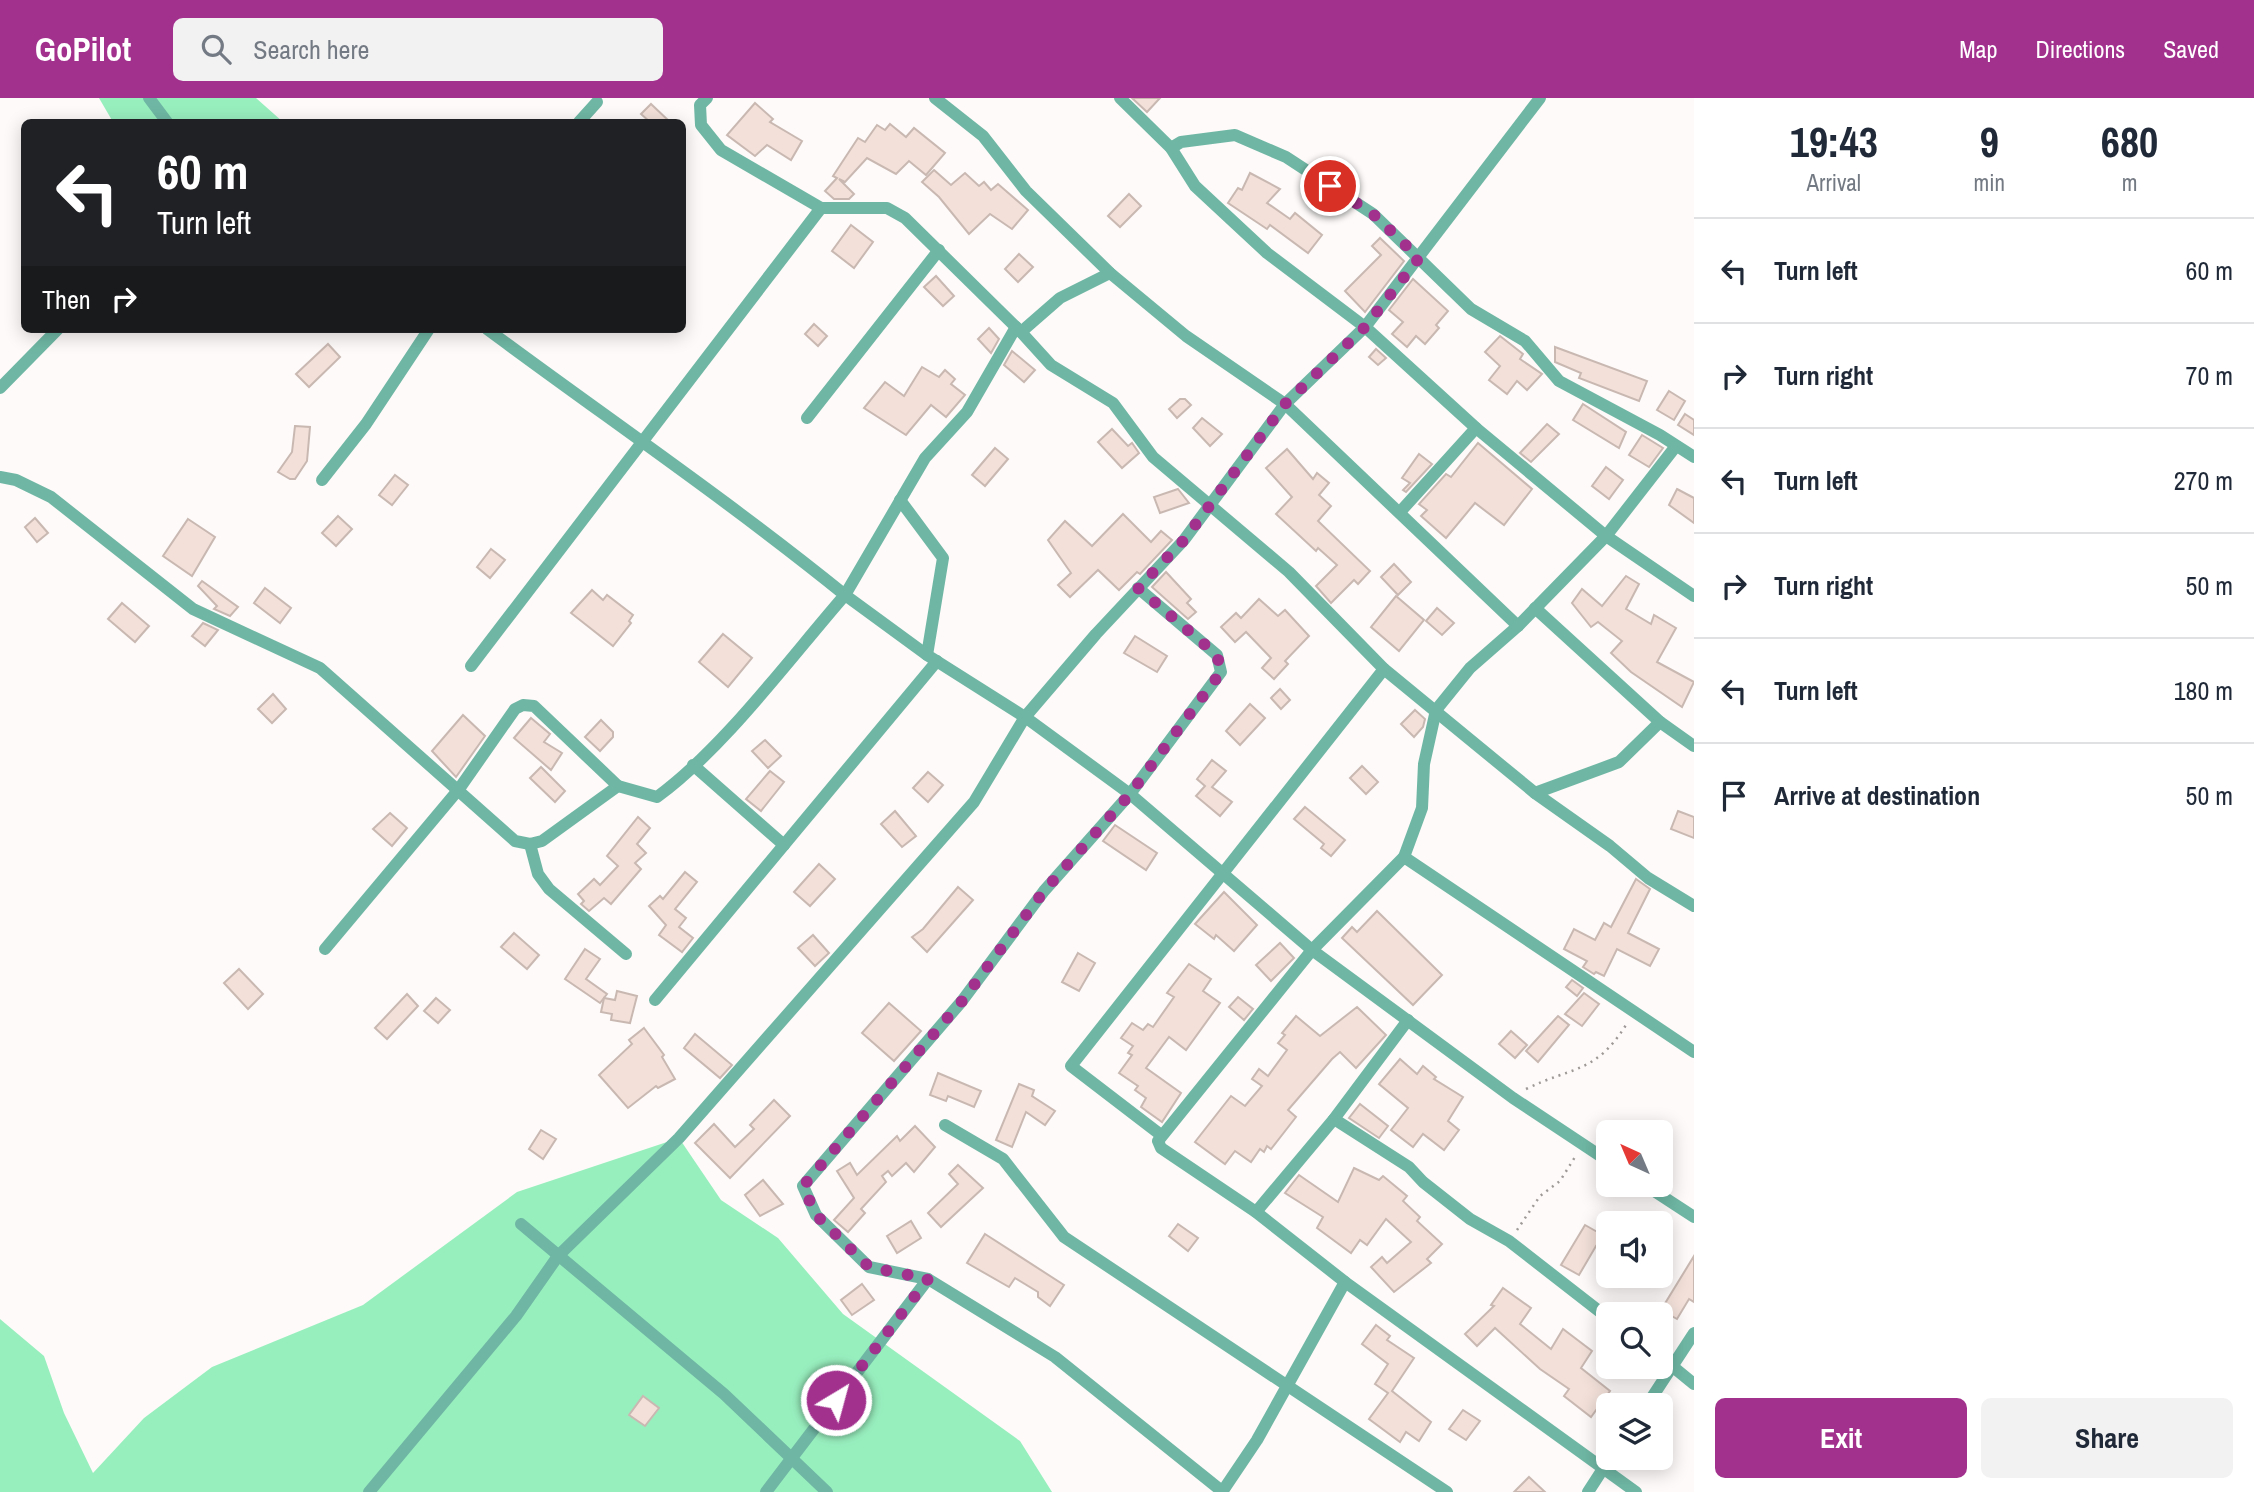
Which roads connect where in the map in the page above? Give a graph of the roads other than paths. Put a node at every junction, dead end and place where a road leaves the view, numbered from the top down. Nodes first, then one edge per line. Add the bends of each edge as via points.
1 (149, 98) edge
2 (706, 98) edge
3 (935, 98) edge
4 (1120, 98) edge
5 (1540, 98) edge
6 (597, 102) dead end
7 (165, 119) edge
8 (582, 119) edge
9 (1171, 148) junction
10 (821, 208) junction
11 (939, 250) junction
12 (1419, 258) junction
13 (1110, 273) junction
14 (1365, 327) junction
15 (1019, 329) junction
16 (54, 333) edge
17 (426, 333) edge
18 (492, 333) edge
19 (0, 388) edge
20 (1285, 404) junction
21 (807, 418) dead end
22 (1476, 428) junction
23 (641, 443) junction
24 (1676, 446) junction
25 (1694, 457) edge
26 (0, 477) edge
27 (322, 480) dead end
28 (900, 500) junction
29 (1211, 503) junction
30 (1400, 512) junction
31 (1606, 536) junction
32 (1138, 588) junction
33 (845, 594) junction
34 (1694, 596) edge
35 (1535, 608) junction
36 (1518, 626) junction
37 (932, 658) junction
38 (471, 666) dead end
39 (1384, 669) junction
40 (1436, 710) junction
41 (1025, 717) junction
42 (1660, 723) junction
43 (1694, 746) edge
44 (693, 765) junction
45 (618, 786) junction
46 (459, 789) junction
47 (1535, 793) junction
48 (1130, 794) junction
49 (530, 844) junction
50 (784, 845) junction
51 (1404, 857) junction
52 (1222, 872) junction
53 (1694, 906) edge
54 (325, 949) dead end
55 (1312, 950) junction
56 (626, 954) dead end
57 (654, 1000) dead end
58 (1408, 1020) junction
59 (1694, 1052) edge
60 (1334, 1119) junction
61 (945, 1125) dead end
62 (1161, 1135) junction
63 (1596, 1153) edge
64 (1663, 1197) edge
65 (1256, 1212) junction
66 (1694, 1217) edge
67 (522, 1224) dead end
68 (558, 1256) junction
69 (928, 1279) junction
70 (1345, 1282) junction
71 (1596, 1309) edge
72 (1694, 1333) edge
73 (1673, 1354) edge
74 (1673, 1367) edge
75 (1694, 1384) edge
76 (1285, 1387) junction
77 (1596, 1456) edge
78 (792, 1459) junction
79 (1601, 1470) edge
80 (1613, 1470) edge
81 (369, 1492) edge
82 (766, 1492) edge
83 (827, 1492) edge
84 (1223, 1492) edge
85 (1447, 1492) edge
86 (1587, 1492) edge
87 (1636, 1492) edge

1 - 7 street
2 - 10 street via 700,105 701,125 720,150
3 - 13 street via 983,136 1026,191
4 - 9 street
5 - 12 street
6 - 8 street
9 - 12 street via 1181,142 1235,135 1286,158 1373,214
9 - 14 street via 1195,186 1266,253
10 - 11 street via 887,208 905,218
10 - 23 street
11 - 15 street
11 - 21 street
12 - 14 street
12 - 24 street via 1471,309 1525,341 1559,381
13 - 15 street via 1060,298
13 - 20 street via 1186,336
14 - 20 street
14 - 22 street
15 - 28 street via 967,412 925,457
15 - 29 street via 1051,365 1113,403 1153,457
16 - 19 street
17 - 27 street
18 - 23 street
20 - 29 street
20 - 30 street
22 - 30 street
22 - 31 street
23 - 33 street via 732,505
23 - 38 street
24 - 25 street
24 - 31 street
26 - 46 street via 51,497 193,609 320,668
28 - 33 street
28 - 37 street via 943,558
29 - 32 street via 1184,540
29 - 39 street via 1289,572
30 - 36 street
31 - 34 street
31 - 35 street
32 - 41 street
32 - 48 street via 1217,655 1221,672
33 - 37 street
33 - 44 street
35 - 36 street
35 - 42 street
36 - 40 street via 1471,668
37 - 41 street
37 - 50 street
39 - 40 street
39 - 52 street
40 - 47 street
40 - 51 street via 1424,764 1422,808
41 - 48 street
41 - 68 street via 974,802 679,1138
42 - 43 street
42 - 47 street via 1619,762
44 - 45 street via 657,797
44 - 50 street
45 - 46 street via 534,706 523,705 515,709
45 - 49 street via 542,841
46 - 49 street via 515,841
46 - 54 street
47 - 53 street via 1648,878
48 - 52 street
48 - 69 street via 1044,891 962,1001 803,1186 816,1215 869,1267
49 - 56 street via 538,874 549,890
50 - 57 street
51 - 55 street
51 - 59 street
52 - 55 street
52 - 62 street via 1071,1066
55 - 58 street
55 - 62 street
58 - 60 street
58 - 63 street
60 - 65 street
60 - 71 street via 1409,1167 1470,1219 1509,1241
61 - 76 street via 1003,1159 1064,1237
62 - 65 street via 1161,1148
64 - 66 street
65 - 70 street
67 - 68 street
68 - 78 street via 724,1394
68 - 81 street via 516,1316
69 - 78 street
69 - 84 street via 1055,1357
70 - 76 street
70 - 77 street
72 - 73 street
74 - 75 street
76 - 84 street
76 - 85 street
78 - 82 street
78 - 83 street
79 - 86 street
80 - 87 street

